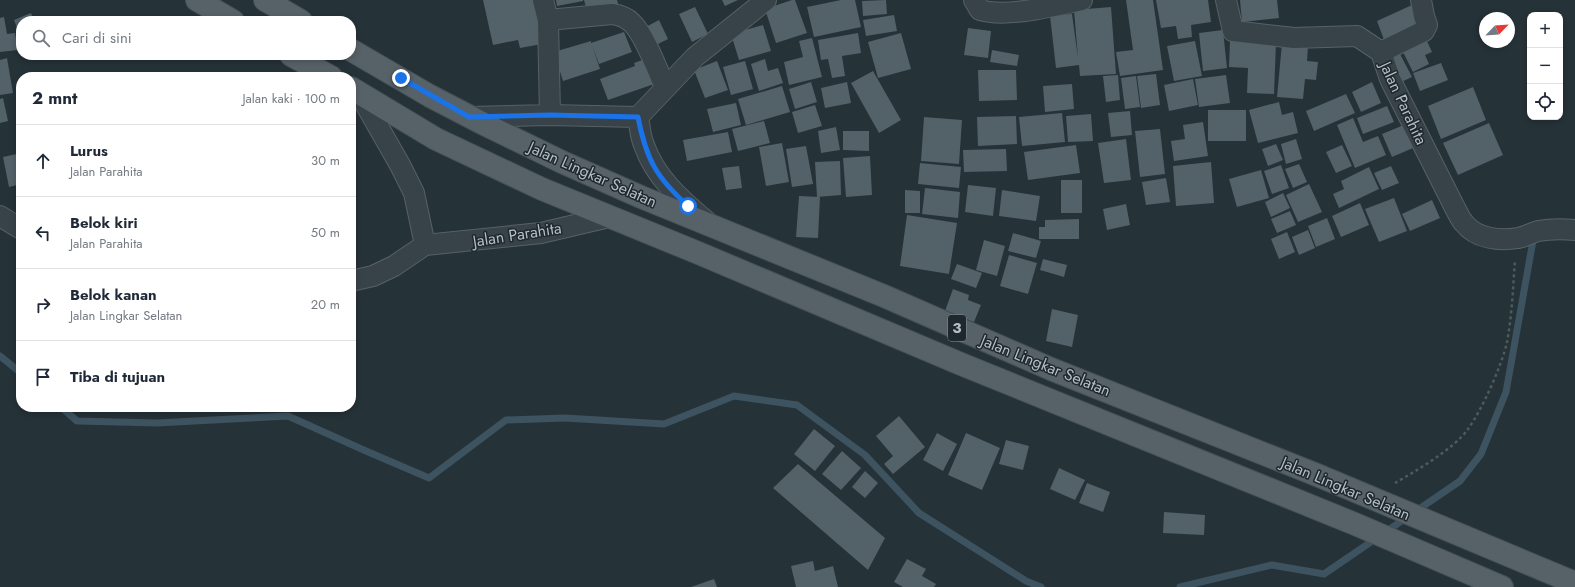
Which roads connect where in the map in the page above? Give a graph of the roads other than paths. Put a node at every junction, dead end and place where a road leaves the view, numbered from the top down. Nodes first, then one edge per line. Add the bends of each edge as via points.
1 (197, 0) edge
2 (265, 0) edge
3 (543, 0) edge
4 (766, 0) edge
5 (974, 0) edge
6 (1082, 0) edge
7 (1226, 0) edge
8 (1421, 0) edge
9 (224, 16) edge
10 (292, 16) edge
11 (548, 20) junction
12 (1381, 52) junction
13 (356, 53) edge
14 (300, 60) edge
15 (322, 72) edge
16 (665, 87) junction
17 (356, 92) edge
18 (356, 93) edge
19 (550, 115) junction
20 (469, 117) junction
21 (638, 117) junction
22 (0, 216) edge
23 (609, 217) junction
24 (710, 224) junction
25 (16, 226) edge
26 (1575, 230) edge
27 (425, 245) junction
28 (356, 280) edge
29 (1575, 583) edge
30 (1502, 587) edge

1 - 9 main road
2 - 10 main road
3 - 11 street
4 - 16 street via 695,57
5 - 6 street via 980,10 989,13 1025,11
7 - 12 street, Jalan Parahita via 1233,31 1294,38 1357,36
8 - 12 street via 1427,25 1424,31
11 - 16 street via 621,15 632,22 639,31
11 - 19 street
12 - 26 street, Jalan Parahita via 1390,79 1464,224 1482,236 1494,239 1551,230
13 - 20 main road, Jalan Lingkar Selatan / 3
14 - 15 main road
16 - 21 street
17 - 23 main road, Jalan Lingkar Selatan / 3 via 436,139 472,157
18 - 27 street via 414,193
19 - 20 street
19 - 21 street
20 - 24 main road, Jalan Lingkar Selatan / 3 via 562,162
21 - 24 street via 643,143 654,168 677,195
22 - 25 street
23 - 27 street, Jalan Parahita via 541,233
23 - 30 main road, Jalan Lingkar Selatan / 3
24 - 29 main road, Jalan Lingkar Selatan / 3 via 1051,369 1317,475
27 - 28 street, Jalan Parahita via 394,266 373,276

